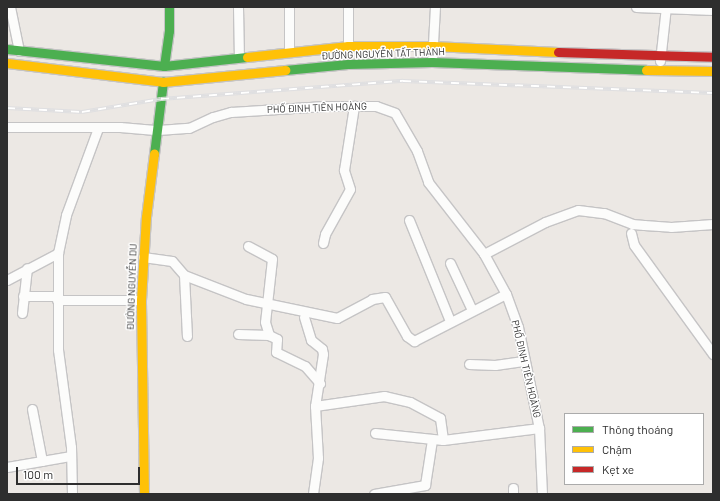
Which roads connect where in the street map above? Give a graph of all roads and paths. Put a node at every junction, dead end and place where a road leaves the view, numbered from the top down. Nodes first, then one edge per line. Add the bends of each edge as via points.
1 (10, 7) edge
2 (169, 7) edge
3 (238, 7) edge
4 (289, 7) edge
5 (348, 7) edge
6 (435, 7) edge
7 (636, 7) edge
8 (666, 8) edge
9 (713, 10) edge
10 (348, 46) junction
11 (433, 46) junction
12 (7, 49) edge
13 (19, 51) junction
14 (290, 51) junction
15 (713, 56) edge
16 (239, 57) junction
17 (661, 57) junction
18 (432, 62) junction
19 (7, 63) edge
20 (17, 64) junction
21 (164, 66) junction
22 (291, 69) junction
23 (660, 71) junction
24 (713, 71) edge
25 (162, 82) junction
26 (354, 106) junction
27 (7, 128) edge
28 (98, 128) junction
29 (158, 130) junction
30 (409, 220) dead end
31 (713, 224) edge
32 (631, 233) dead end
33 (323, 243) dead end
34 (248, 246) dead end
35 (58, 253) junction
36 (484, 254) junction
37 (143, 257) junction
38 (450, 263) dead end
39 (27, 268) junction
40 (184, 275) junction
41 (7, 280) edge
42 (506, 294) junction
43 (23, 296) junction
44 (57, 298) junction
45 (141, 300) junction
46 (267, 305) junction
47 (472, 310) junction
48 (22, 312) dead end
49 (304, 318) dead end
50 (450, 321) junction
51 (238, 334) dead end
52 (268, 335) junction
53 (187, 336) dead end
54 (713, 354) edge
55 (525, 361) junction
56 (469, 364) dead end
57 (320, 383) junction
58 (315, 406) junction
59 (32, 409) dead end
60 (539, 428) junction
61 (375, 433) dead end
62 (432, 440) junction
63 (443, 440) junction
64 (71, 456) junction
65 (42, 461) junction
66 (7, 467) edge
67 (72, 494) edge
68 (144, 494) edge
69 (313, 494) edge
70 (374, 494) edge
71 (542, 494) edge

1 - 13 street
2 - 21 main road via 169,31
3 - 16 street
4 - 14 street
5 - 10 street
6 - 11 street
7 - 8 street
8 - 9 street
8 - 17 street
10 - 11 main road, ĐƯỜNG NGUYỄN TẤT THÀNH
10 - 14 main road, ĐƯỜNG NGUYỄN TẤT THÀNH
11 - 17 main road, ĐƯỜNG NGUYỄN TẤT THÀNH
11 - 18 street
12 - 13 main road, ĐƯỜNG NGUYỄN TẤT THÀNH
13 - 20 main road
13 - 21 main road, ĐƯỜNG NGUYỄN TẤT THÀNH
14 - 16 main road, ĐƯỜNG NGUYỄN TẤT THÀNH
14 - 22 main road
15 - 17 main road, ĐƯỜNG NGUYỄN TẤT THÀNH
16 - 21 main road, ĐƯỜNG NGUYỄN TẤT THÀNH
17 - 23 street
18 - 22 main road, ĐƯỜNG NGUYỄN TẤT THÀNH via 348,64
18 - 23 main road, ĐƯỜNG NGUYỄN TẤT THÀNH
19 - 20 main road, ĐƯỜNG NGUYỄN TẤT THÀNH
20 - 25 main road, ĐƯỜNG NGUYỄN TẤT THÀNH
22 - 25 main road, ĐƯỜNG NGUYỄN TẤT THÀNH
23 - 24 main road, ĐƯỜNG NGUYỄN TẤT THÀNH
25 - 29 main road, ĐƯỜNG NGUYỄN DU
26 - 29 street, PHỐ ĐINH TIÊN HOÀNG via 232,112 213,116 189,128
26 - 33 street via 344,170 350,189 325,234
26 - 36 street, PHỐ ĐINH TIÊN HOÀNG via 376,106 397,115 417,151 428,182
27 - 28 street, PHỐ ĐINH TIÊN HOÀNG
28 - 29 street, PHỐ ĐINH TIÊN HOÀNG
28 - 35 street via 66,215
29 - 37 main road, ĐƯỜNG NGUYỄN DU
30 - 50 street
31 - 36 street via 644,226 604,213 578,210 545,222
32 - 54 street via 634,245
34 - 46 street via 272,259
35 - 39 street
35 - 44 street
36 - 42 street, PHỐ ĐINH TIÊN HOÀNG
37 - 40 street via 172,261
37 - 45 main road, ĐƯỜNG NGUYỄN DU
38 - 47 street
39 - 41 street
39 - 43 street
40 - 46 street
40 - 53 street
42 - 47 street
42 - 55 street, PHỐ ĐINH TIÊN HOÀNG via 518,327
43 - 44 street
43 - 48 street
44 - 45 street
44 - 64 street via 58,350
45 - 68 main road, ĐƯỜNG NGUYỄN DU
46 - 50 street via 337,318 372,300 385,297 407,336 414,340
46 - 52 street via 265,322
47 - 50 street
49 - 57 street via 311,340 322,349
51 - 52 street
52 - 57 street via 277,339 278,355 305,366
55 - 56 street via 495,365
55 - 60 street, PHỐ ĐINH TIÊN HOÀNG
57 - 58 street
58 - 63 street via 384,396 410,402 440,418
58 - 69 street via 318,458
59 - 65 street
60 - 63 street
60 - 71 street, PHỐ ĐINH TIÊN HOÀNG
61 - 62 street
62 - 63 street
62 - 70 street via 425,484
64 - 65 street
64 - 67 street
65 - 66 street

